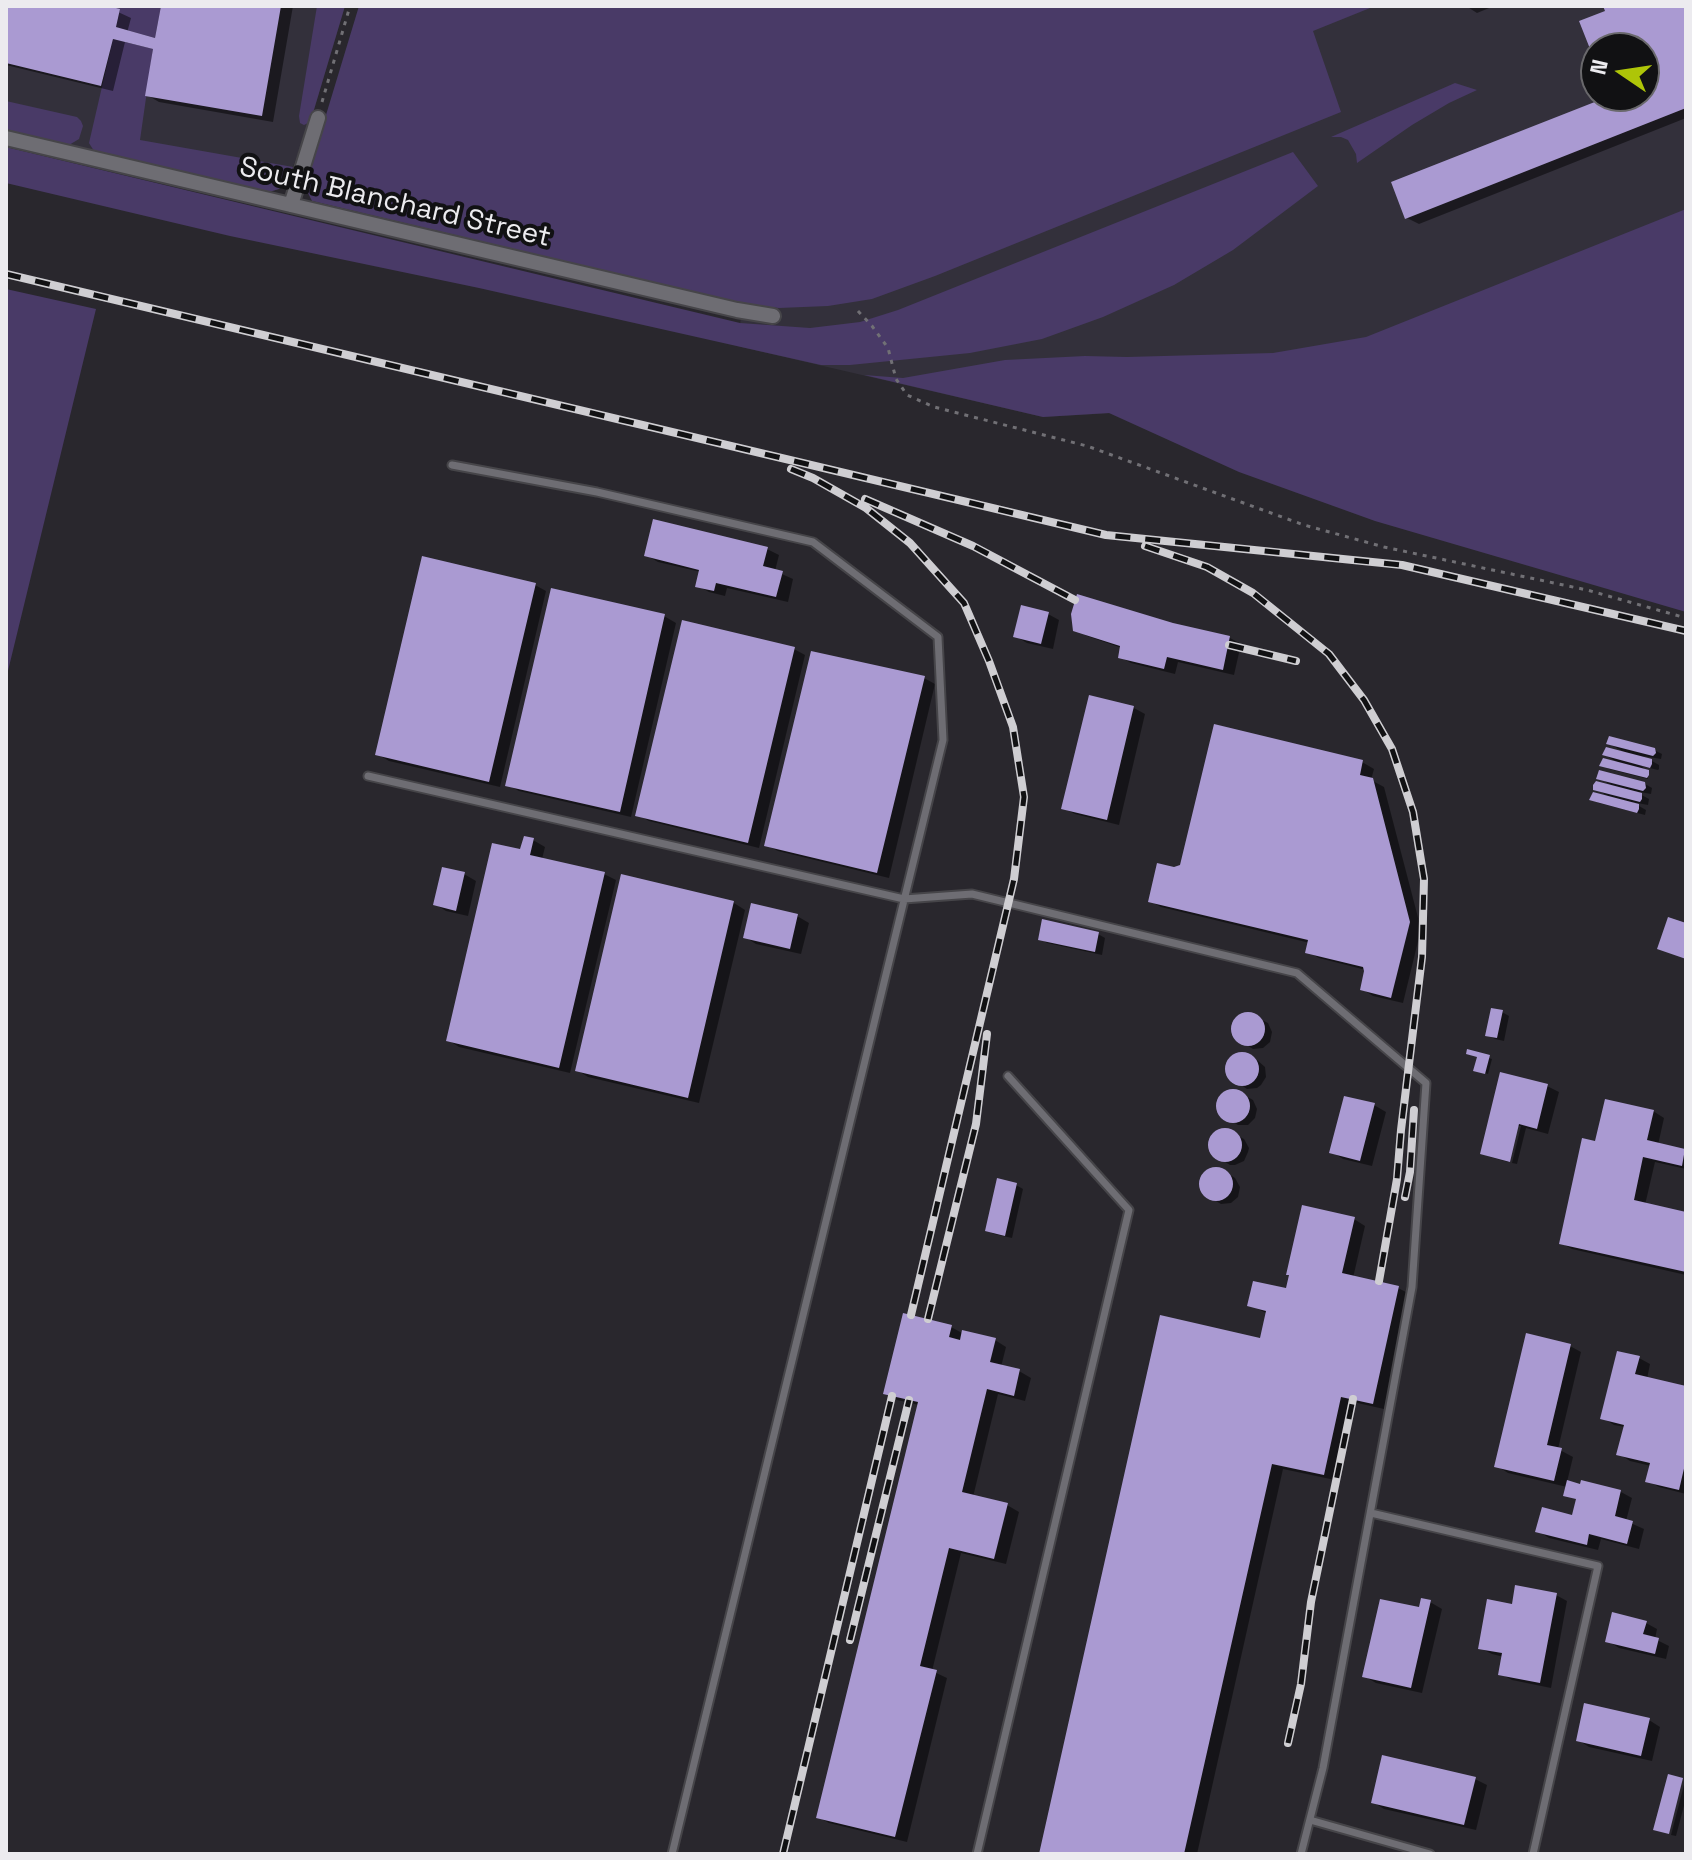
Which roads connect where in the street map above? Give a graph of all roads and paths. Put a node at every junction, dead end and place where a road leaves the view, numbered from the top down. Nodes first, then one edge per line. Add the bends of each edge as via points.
1 (350, 6) edge
2 (318, 118) joint
3 (6, 138) edge
4 (291, 205) junction
5 (858, 311) dead end
6 (773, 316) dead end
7 (452, 465) dead end
8 (1686, 618) edge
9 (368, 776) dead end
10 (904, 899) junction
11 (1008, 1076) dead end
12 (1371, 1513) junction
13 (1310, 1820) junction
14 (672, 1854) edge
15 (977, 1854) edge
16 (1301, 1854) edge
17 (1430, 1854) edge
18 (1533, 1854) edge

1 - 2 path
2 - 4 street
3 - 4 street, South Blanchard Street
4 - 6 street, South Blanchard Street
5 - 8 path via 888,348 896,379 907,395 934,407 1087,446 1304,525
7 - 10 lane via 813,542 938,637 943,740
9 - 10 lane
10 - 12 lane via 972,894 1297,973 1426,1083 1412,1287
10 - 14 lane
11 - 15 lane via 1129,1210
12 - 13 lane
12 - 18 lane via 1598,1566
13 - 16 lane
13 - 17 lane

